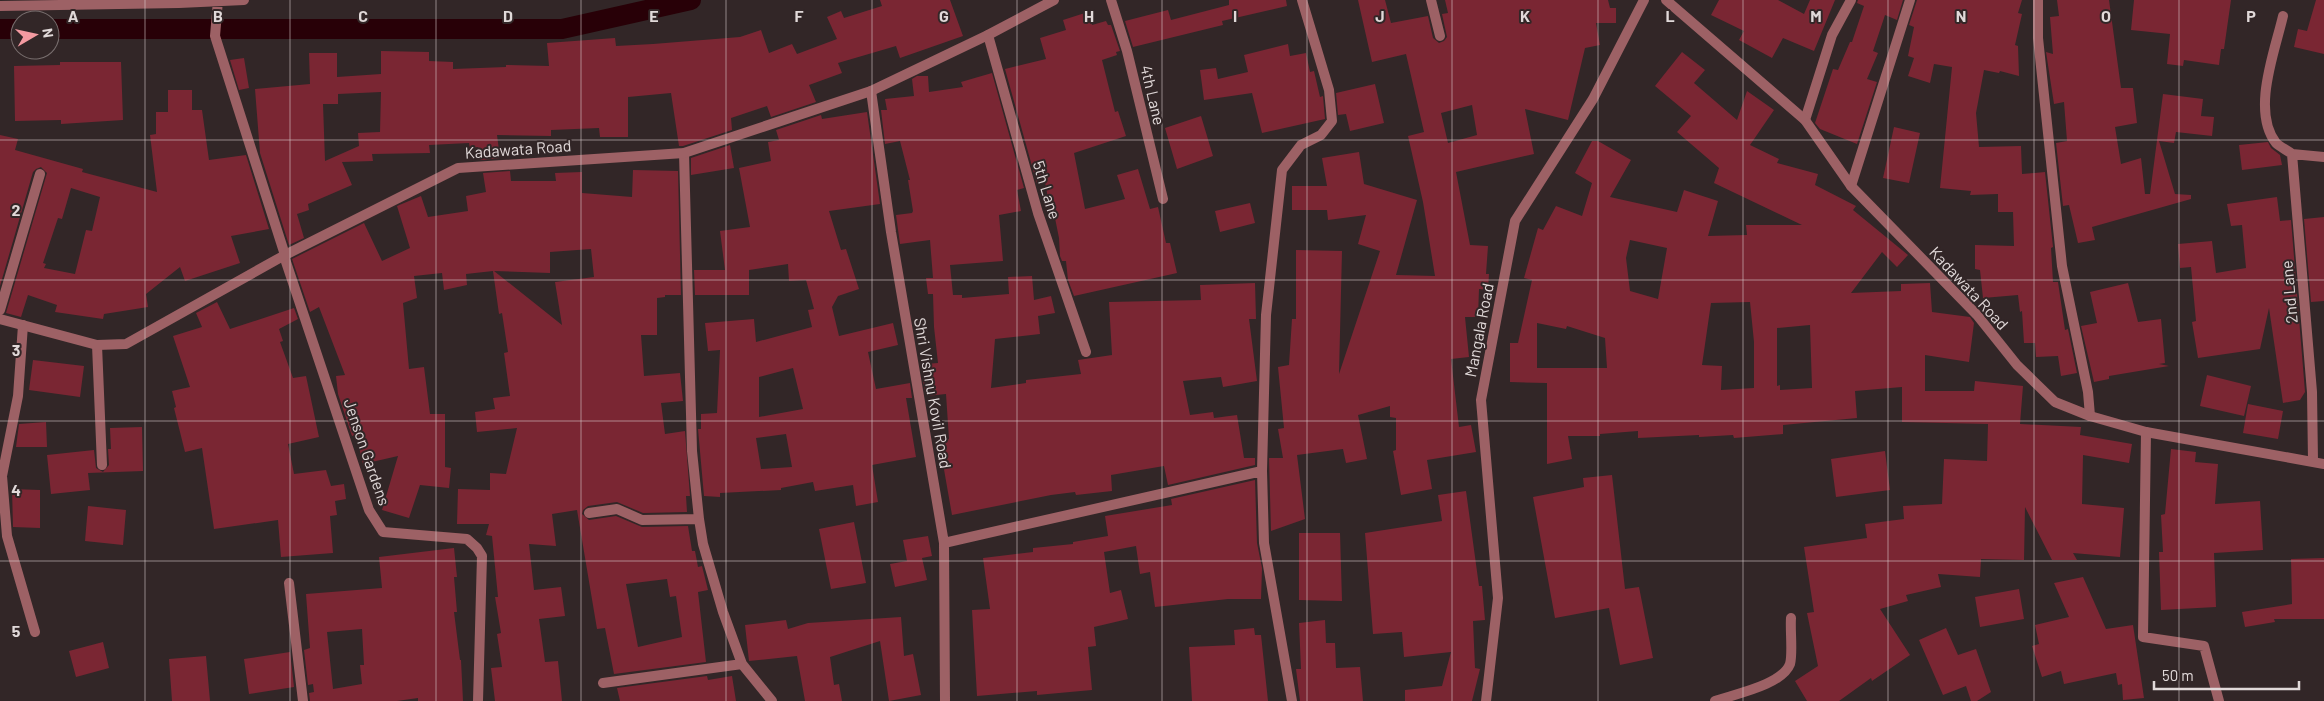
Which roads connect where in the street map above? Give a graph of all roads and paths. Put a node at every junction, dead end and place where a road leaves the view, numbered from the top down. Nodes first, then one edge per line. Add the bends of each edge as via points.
1 (218, 0) edge
2 (244, 0) edge
3 (1054, 0) edge
4 (1111, 0) edge
5 (1302, 0) edge
6 (1432, 0) edge
7 (1644, 0) edge
8 (1666, 0) edge
9 (1851, 0) edge
10 (1910, 0) edge
11 (2038, 0) edge
12 (0, 6) edge
13 (2283, 16) dead end
14 (988, 35) junction
15 (1440, 36) dead end
16 (870, 91) junction
17 (1805, 120) junction
18 (684, 153) junction
19 (2292, 154) junction
20 (2324, 157) edge
21 (40, 174) dead end
22 (1851, 186) junction
23 (1163, 199) dead end
24 (285, 255) junction
25 (0, 310) edge
26 (0, 319) edge
27 (23, 325) junction
28 (97, 345) junction
29 (1086, 352) dead end
30 (2090, 416) junction
31 (2146, 432) junction
32 (2313, 461) junction
33 (2324, 464) edge
34 (102, 465) dead end
35 (1262, 471) junction
36 (589, 513) dead end
37 (699, 519) junction
38 (944, 543) junction
39 (289, 583) dead end
40 (1790, 618) dead end
41 (35, 632) dead end
42 (742, 664) junction
43 (603, 683) dead end
44 (303, 701) edge
45 (478, 701) edge
46 (772, 701) edge
47 (945, 701) edge
48 (1292, 701) edge
49 (1486, 701) edge
50 (1715, 701) edge
51 (2219, 701) edge

1 - 2 street
1 - 12 street
1 - 24 street via 215,36
3 - 14 street, Kadawata Road
4 - 23 street, 4th Lane via 1127,51
5 - 35 street via 1329,90 1332,121 1320,136 1301,145 1282,170 1266,315
6 - 15 street
7 - 49 street, Mangala Road via 1593,99 1515,221 1481,400 1498,598
8 - 17 street, Kadawata Road
9 - 17 street via 1832,35
10 - 22 street
11 - 30 street via 2038,38 2062,266
13 - 19 street via 2265,93 2265,121 2276,143
14 - 16 street, Kadawata Road
14 - 29 street, 5th Lane via 1038,213
16 - 18 street, Kadawata Road
16 - 38 street, Shri Vishnu Kovil Road
17 - 22 street, Kadawata Road
18 - 24 street, Kadawata Road via 458,168
18 - 37 street via 692,451
19 - 20 street
19 - 32 street, 2nd Lane via 2312,392
21 - 25 street
22 - 30 street, Kadawata Road via 1977,315 2016,365 2055,402
24 - 28 street, Kadawata Road via 126,344
24 - 45 street, Jenson Gardens via 369,510 383,532 467,540 482,556
26 - 27 street, Kadawata Road
27 - 28 street, Kadawata Road
27 - 41 street via 18,396 2,476 7,536
28 - 34 street
30 - 31 street, Kadawata Road
31 - 32 street, Kadawata Road
31 - 51 street via 2144,637 2204,646
32 - 33 street, Kadawata Road
35 - 38 street
35 - 48 street via 1264,543
36 - 37 street via 617,509 642,520
37 - 42 street via 703,544
38 - 47 street, Shri Vishnu Kovil Road
39 - 44 street
40 - 50 street via 1790,663 1784,674 1770,683
42 - 43 street
42 - 46 street

